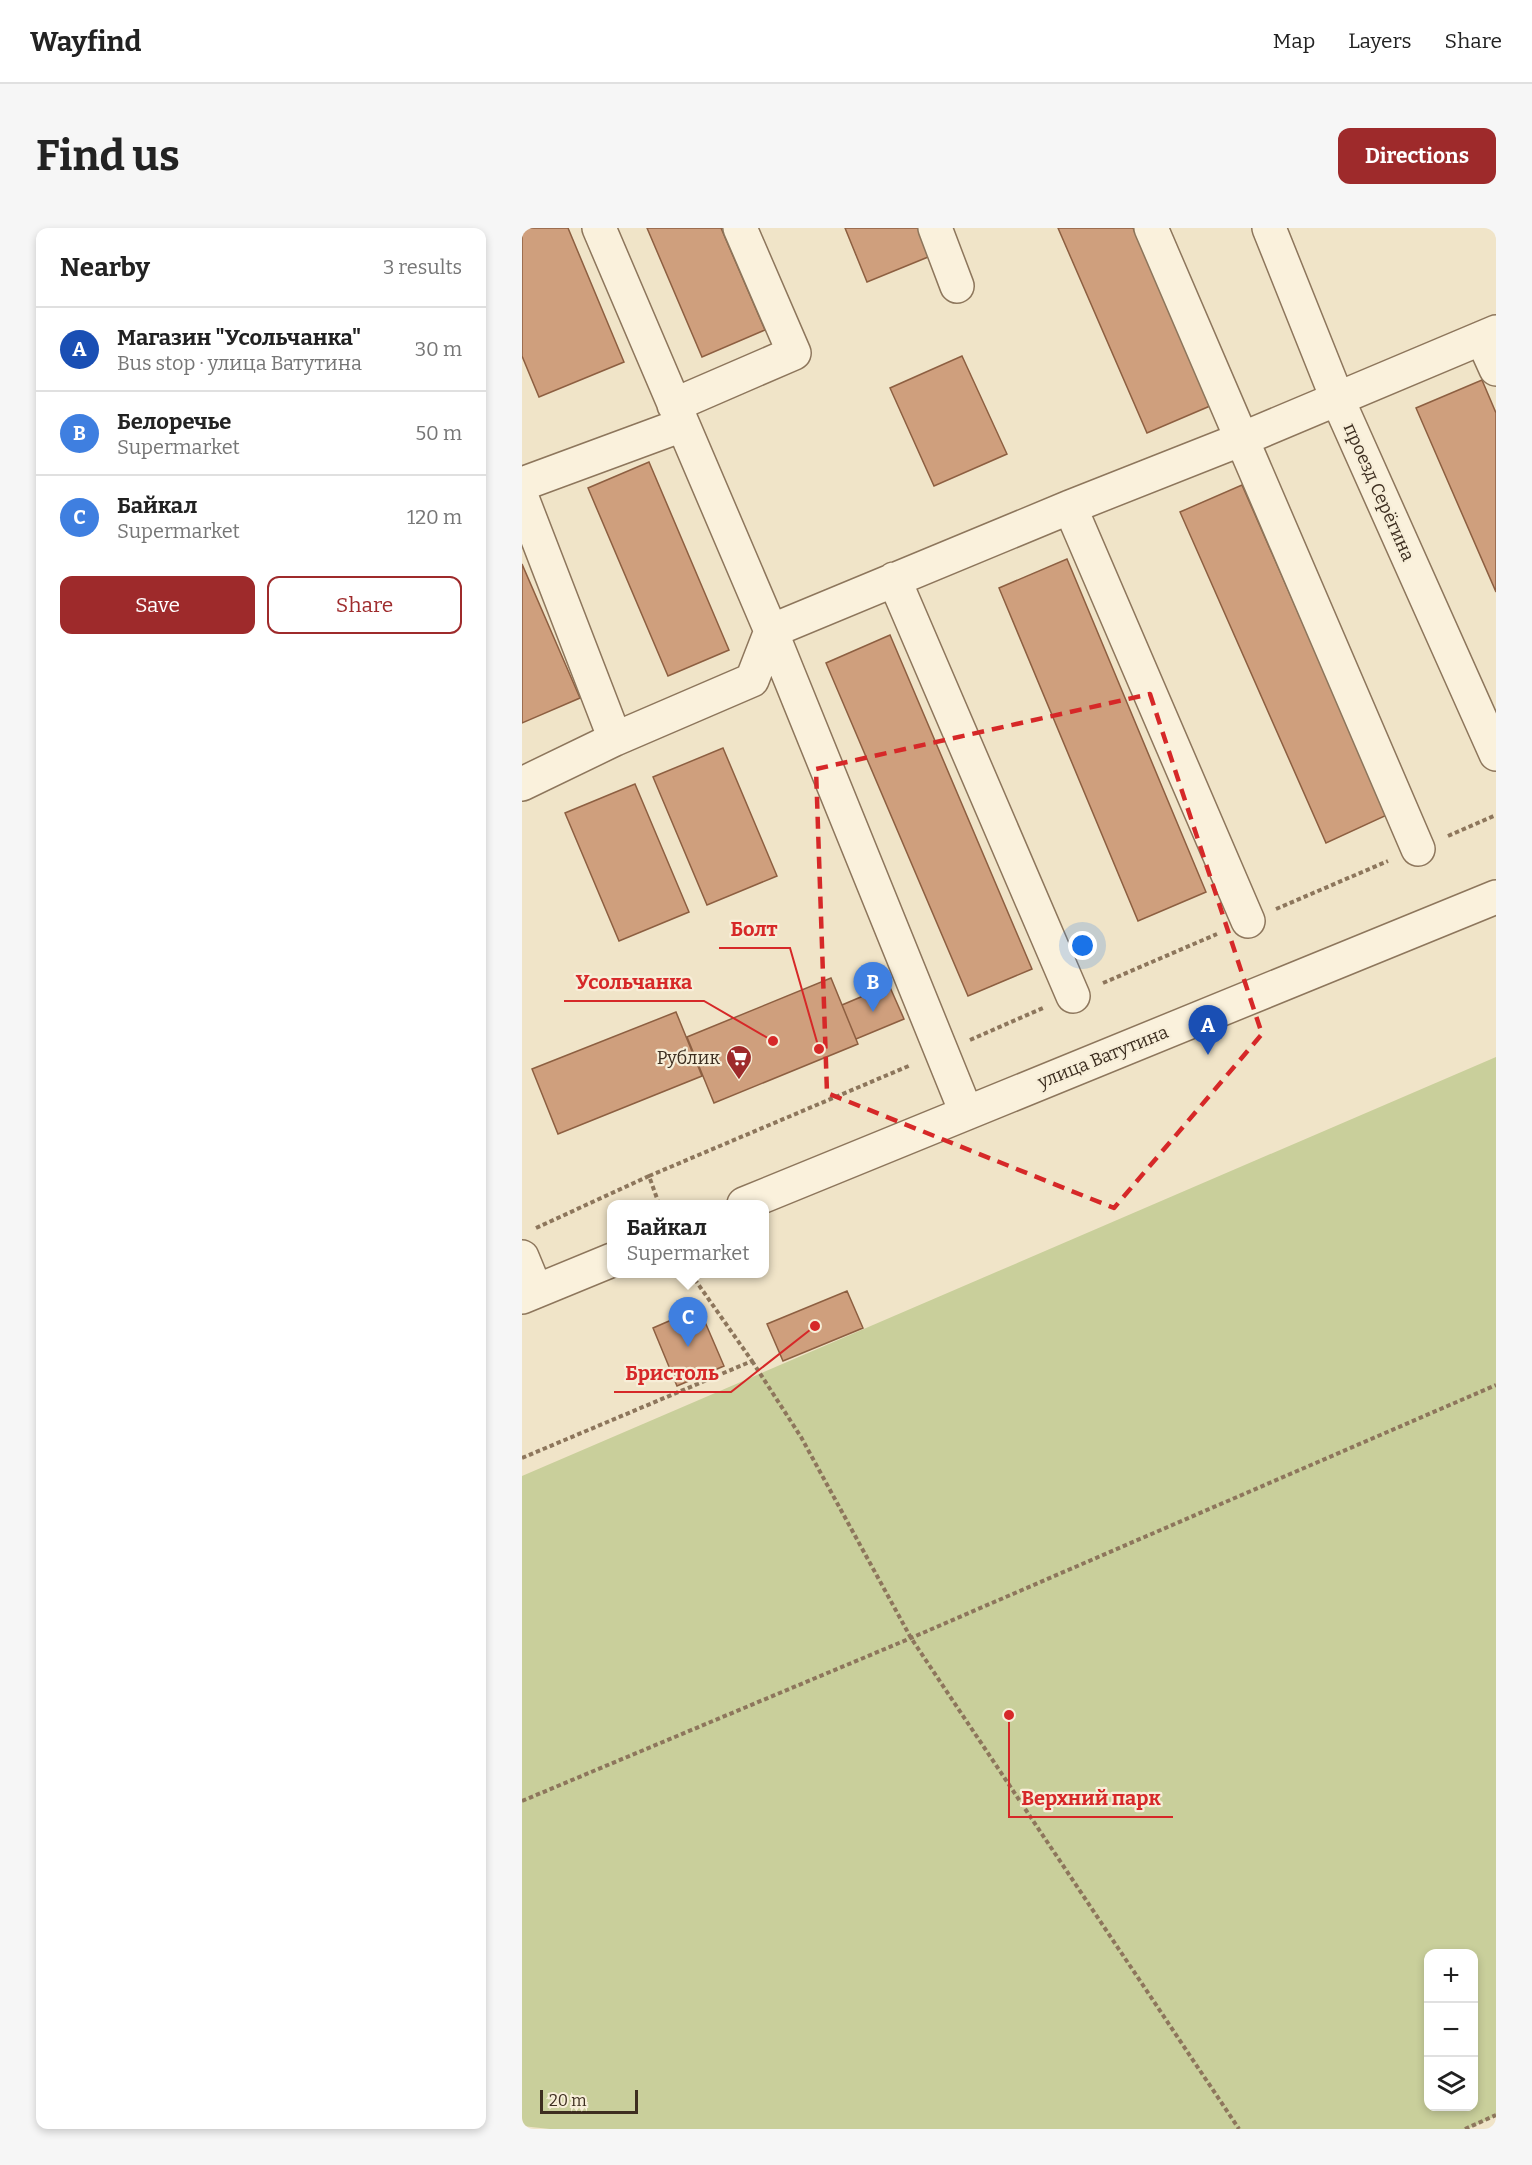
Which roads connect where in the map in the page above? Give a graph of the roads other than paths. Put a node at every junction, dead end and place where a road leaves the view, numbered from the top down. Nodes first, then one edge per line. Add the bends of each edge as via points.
1 (599, 228) edge
2 (740, 228) edge
3 (935, 228) edge
4 (1151, 228) edge
5 (1269, 228) edge
6 (957, 286) dead end
7 (1489, 335) edge
8 (1496, 369) edge
9 (1337, 398) junction
10 (678, 415) junction
11 (1242, 439) junction
12 (522, 484) edge
13 (522, 498) edge
14 (1070, 507) junction
15 (894, 579) junction
16 (771, 631) junction
17 (615, 739) junction
18 (1496, 754) edge
19 (522, 784) edge
20 (1418, 849) dead end
21 (1496, 897) edge
22 (1248, 921) dead end
23 (1073, 996) dead end
24 (966, 1112) junction
25 (754, 1200) edge
26 (527, 1244) edge
27 (607, 1262) edge
28 (529, 1294) edge

1 - 10 street
2 - 10 street via 794,353
3 - 6 street
4 - 11 street
5 - 9 street, проезд Серёгина
7 - 8 street
7 - 9 street
9 - 11 street
9 - 18 street, проезд Серёгина
10 - 12 street
10 - 16 street
11 - 14 street
11 - 20 street
13 - 17 street
14 - 15 street
14 - 22 street
15 - 16 street
15 - 23 street
16 - 17 street via 752,680
16 - 24 street
17 - 19 street
21 - 24 street, улица Ватутина
24 - 25 street, улица Ватутина
26 - 28 street
27 - 28 street

